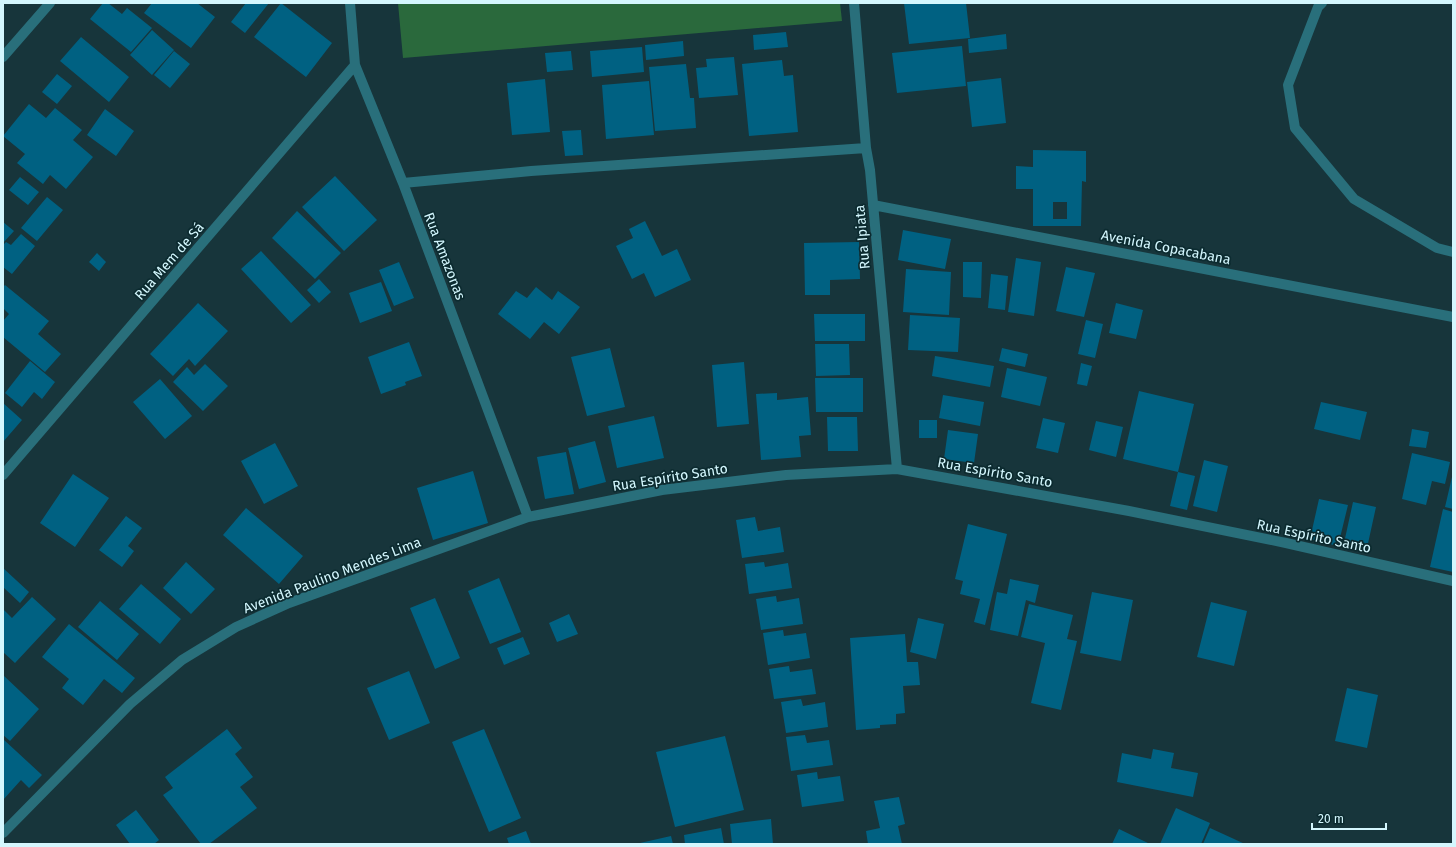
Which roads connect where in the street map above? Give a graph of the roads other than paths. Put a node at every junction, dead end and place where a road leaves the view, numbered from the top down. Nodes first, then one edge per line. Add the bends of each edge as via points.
1 (50, 3) edge
2 (350, 3) edge
3 (854, 3) edge
4 (1322, 3) edge
5 (3, 57) edge
6 (355, 65) junction
7 (866, 148) junction
8 (403, 183) junction
9 (873, 205) junction
10 (1453, 252) edge
11 (1453, 317) edge
12 (897, 468) junction
13 (3, 475) edge
14 (528, 517) junction
15 (1453, 581) edge
16 (3, 832) edge

1 - 5 street
2 - 6 street, Rua Amazonas
3 - 7 street, Rua Ipiata
4 - 10 street via 1318,7 1288,85 1295,128 1354,199 1438,248
6 - 8 street, Rua Amazonas
6 - 13 street, Rua Mem de Sá
7 - 8 street
7 - 9 street, Rua Ipiata
8 - 14 street, Rua Amazonas
9 - 11 street, Avenida Copacabana
9 - 12 street, Rua Ipiata
12 - 14 street, Rua Espírito Santo via 786,475 662,490
12 - 15 street, Rua Espírito Santo via 1137,512
14 - 16 street, Avenida Paulino Mendes Lima via 290,603 236,627 182,660 130,704

